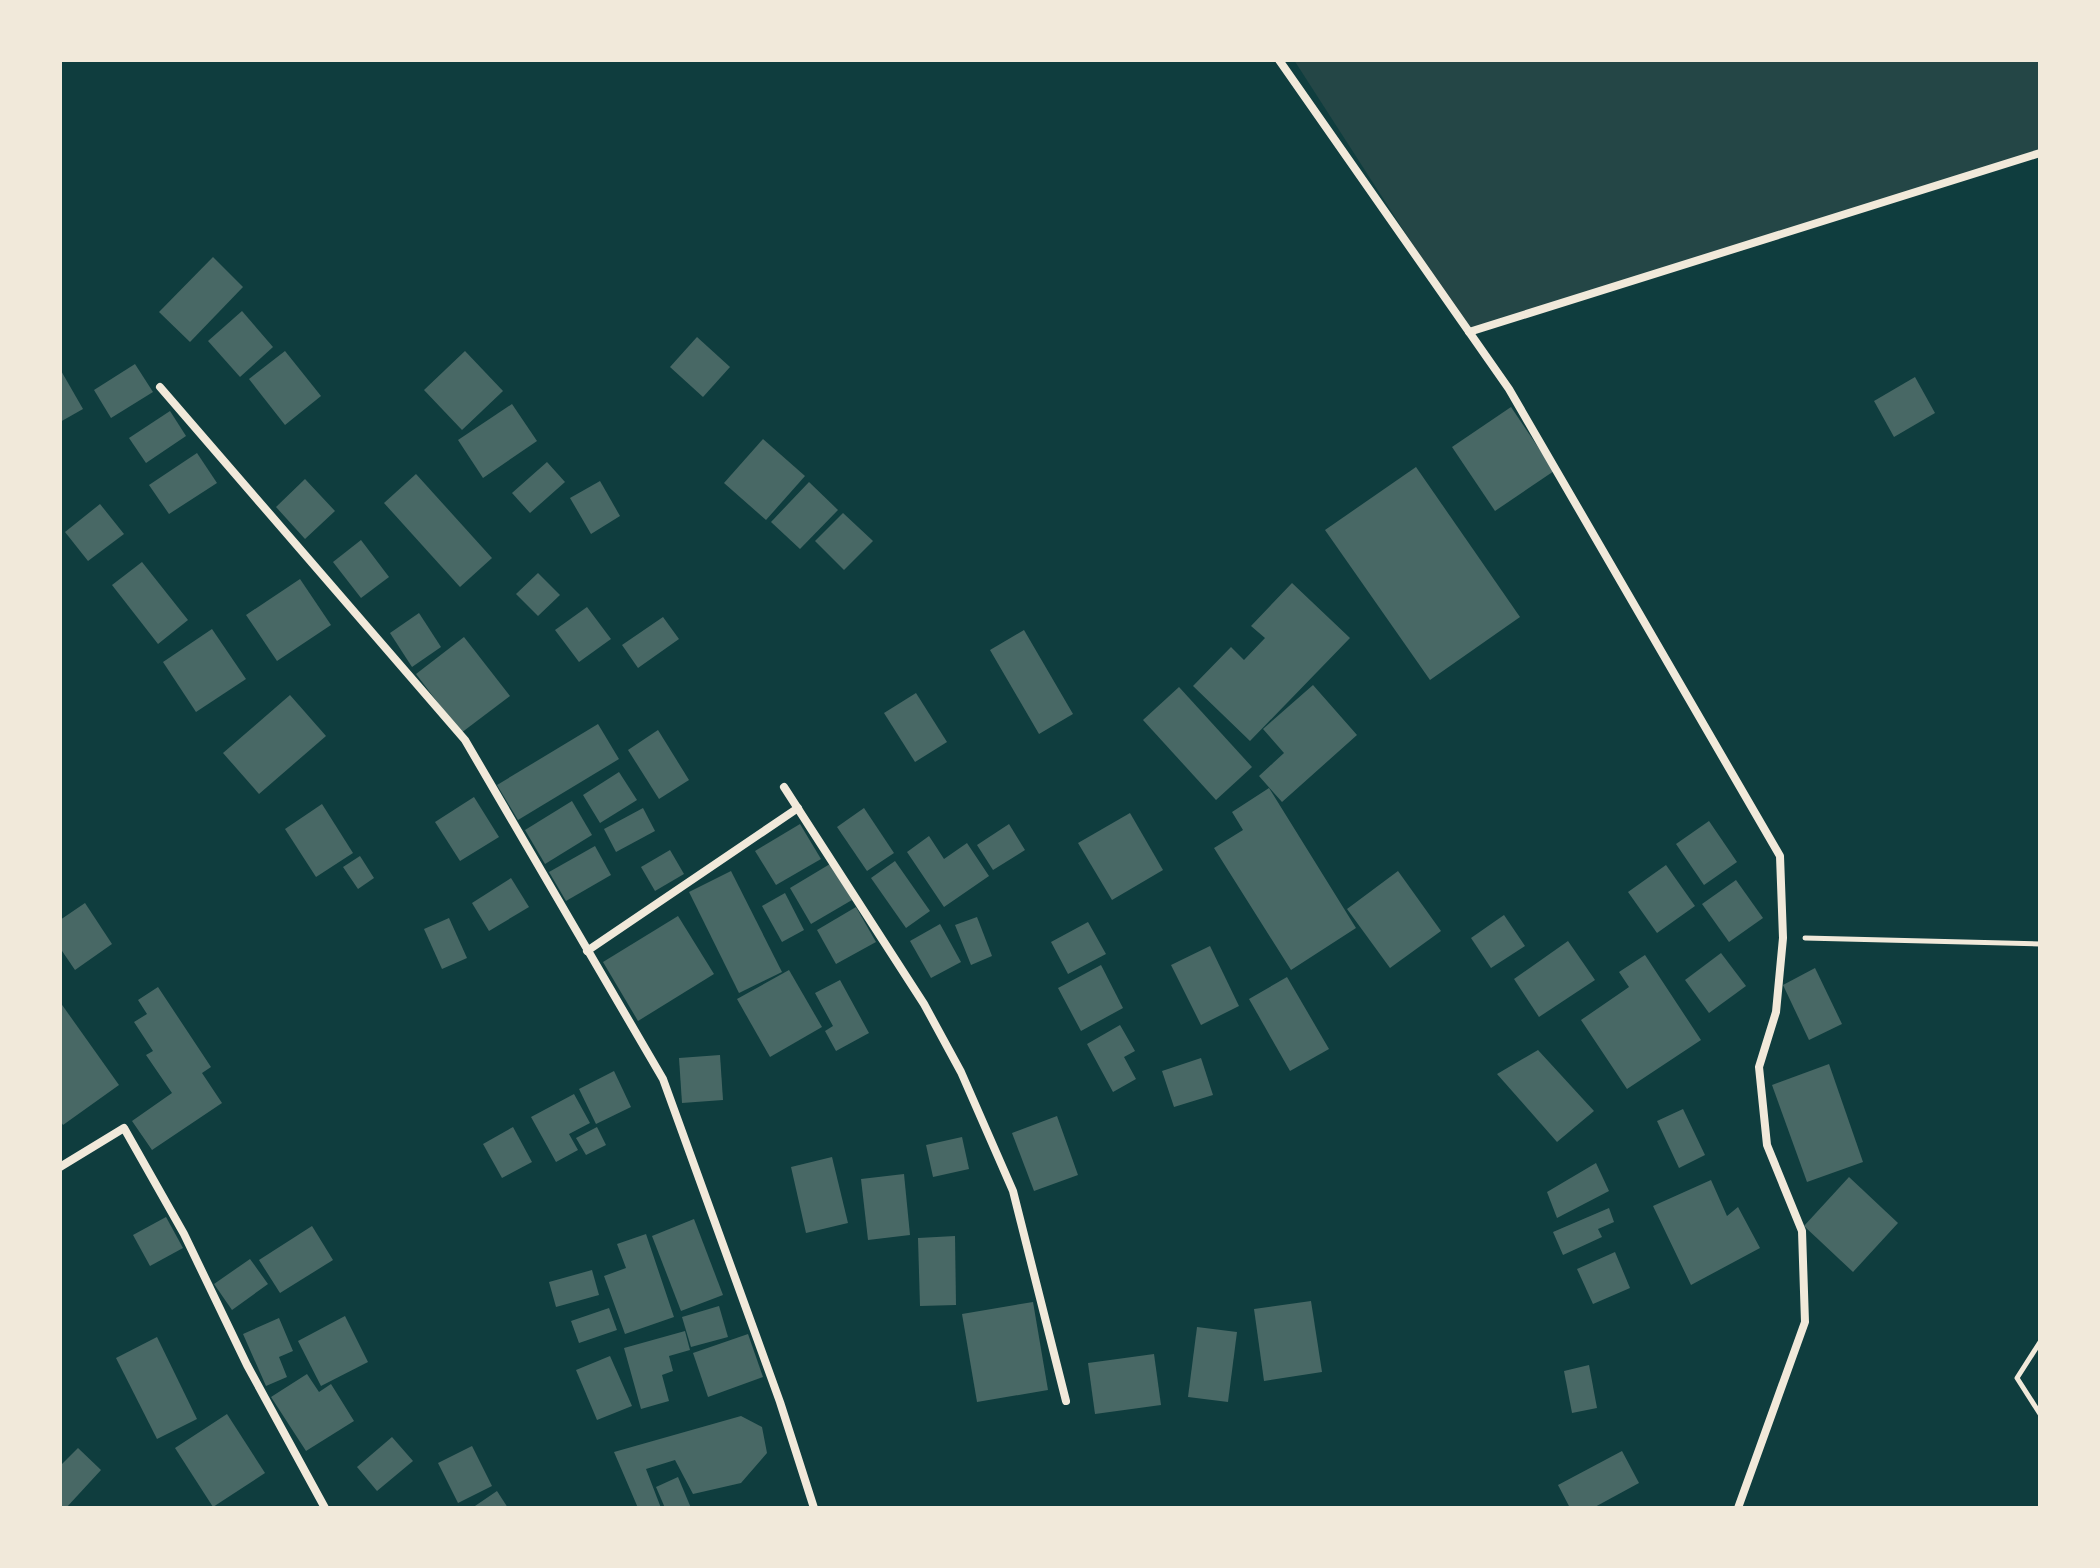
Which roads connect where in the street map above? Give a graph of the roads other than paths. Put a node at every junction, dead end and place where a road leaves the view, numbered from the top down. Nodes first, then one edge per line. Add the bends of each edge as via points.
1 (1279, 60) edge
2 (2040, 153) edge
3 (1469, 332) junction
4 (160, 387) dead end
5 (784, 787) dead end
6 (798, 808) junction
7 (587, 951) junction
8 (60, 1167) edge
9 (1066, 1401) dead end
10 (325, 1508) edge
11 (814, 1508) edge
12 (1738, 1508) edge

1 - 3 street
2 - 3 street
3 - 12 street via 1509,389 1780,856 1783,938 1776,1012 1759,1067 1767,1145 1802,1231 1805,1322
4 - 7 street via 465,740
5 - 6 street
6 - 7 street
6 - 9 street via 924,1004 961,1072 1013,1191
7 - 11 street via 663,1079
8 - 10 street via 124,1128

